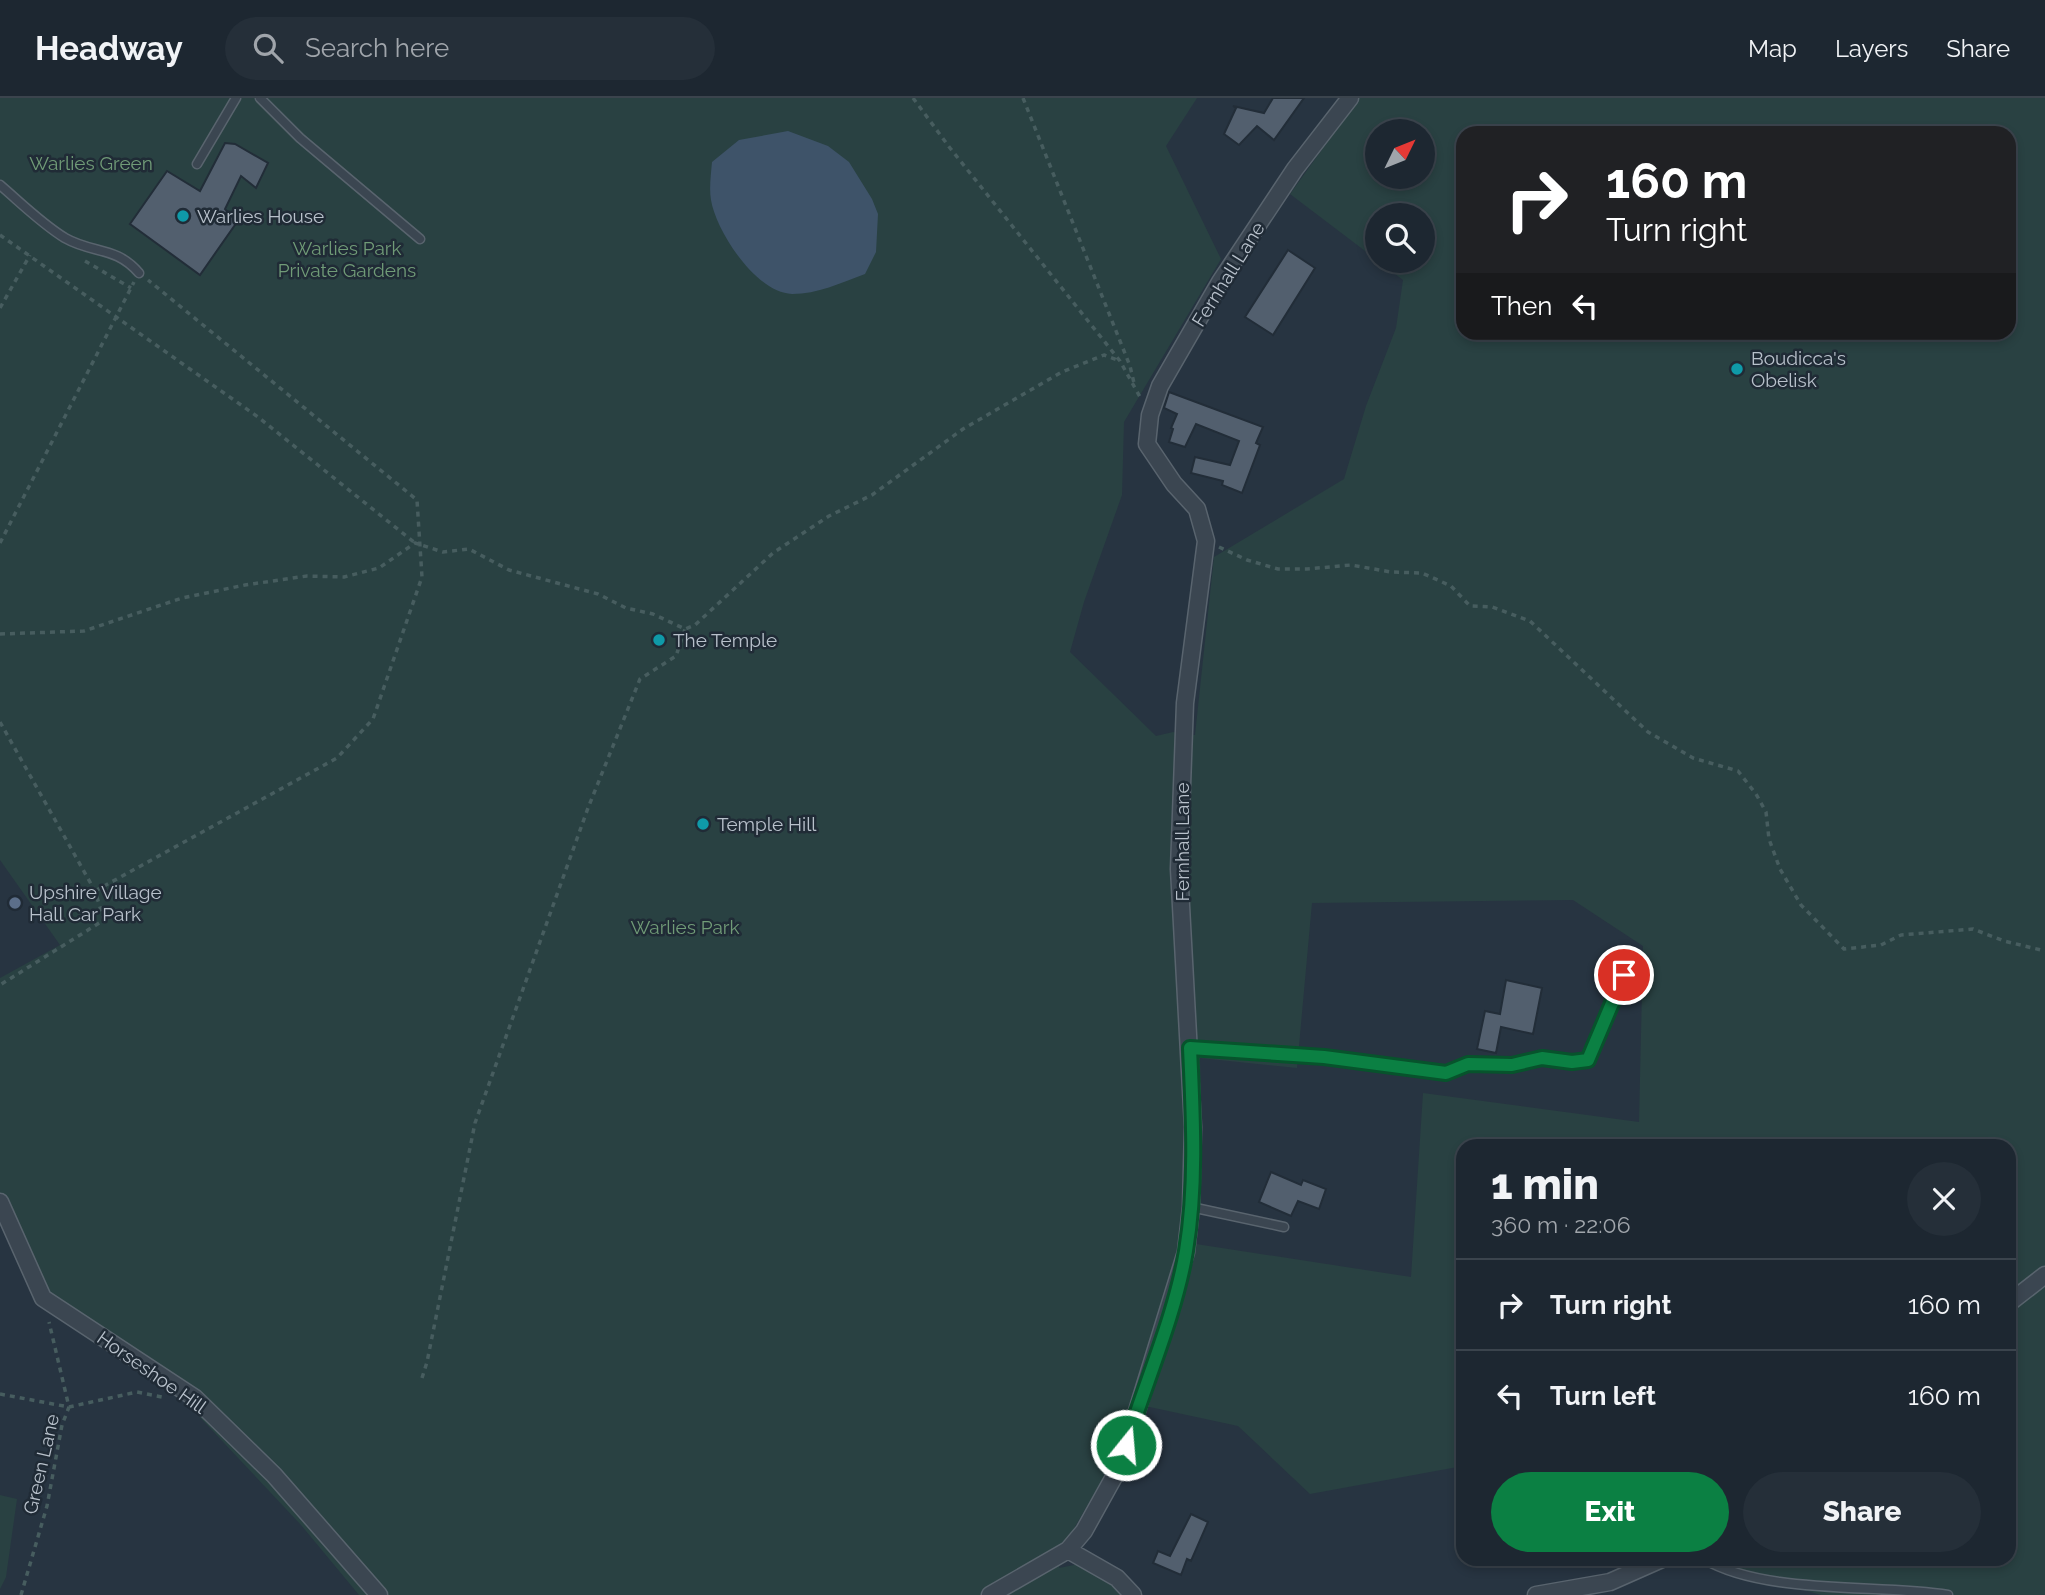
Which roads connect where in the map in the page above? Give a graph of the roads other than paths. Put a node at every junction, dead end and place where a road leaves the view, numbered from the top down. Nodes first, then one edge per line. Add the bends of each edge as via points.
1 (236, 98) edge
2 (260, 98) edge
3 (1349, 98) edge
4 (197, 164) dead end
5 (0, 185) edge
6 (420, 239) dead end
7 (139, 273) road end
8 (1631, 956) dead end
9 (1190, 1048) junction
10 (0, 1202) edge
11 (1191, 1207) junction
12 (1284, 1227) dead end
13 (2045, 1275) edge
14 (2016, 1298) edge
15 (1068, 1550) junction
16 (1646, 1566) edge
17 (1715, 1566) edge
18 (379, 1595) edge
19 (990, 1595) edge
20 (1133, 1595) edge
21 (1536, 1595) edge
22 (1948, 1595) edge

1 - 4 lane
2 - 6 lane
3 - 9 street, Fernhall Lane via 1220,282 1160,386 1152,410 1147,444 1197,509 1206,541 1185,703 1180,855
5 - 7 lane via 65,238 128,260
8 - 9 lane via 1588,1060 1542,1058 1512,1065 1468,1064 1446,1073 1324,1057
9 - 11 street, Fernhall Lane
10 - 18 street, Horseshoe Hill via 43,1298 195,1398 274,1475
11 - 12 lane
11 - 15 street, Fernhall Lane via 1186,1252 1170,1313 1120,1466 1084,1531
13 - 14 street
15 - 19 street, Fernhall Lane
15 - 20 street via 1117,1578
16 - 21 street via 1610,1582
17 - 22 lane via 1752,1578

